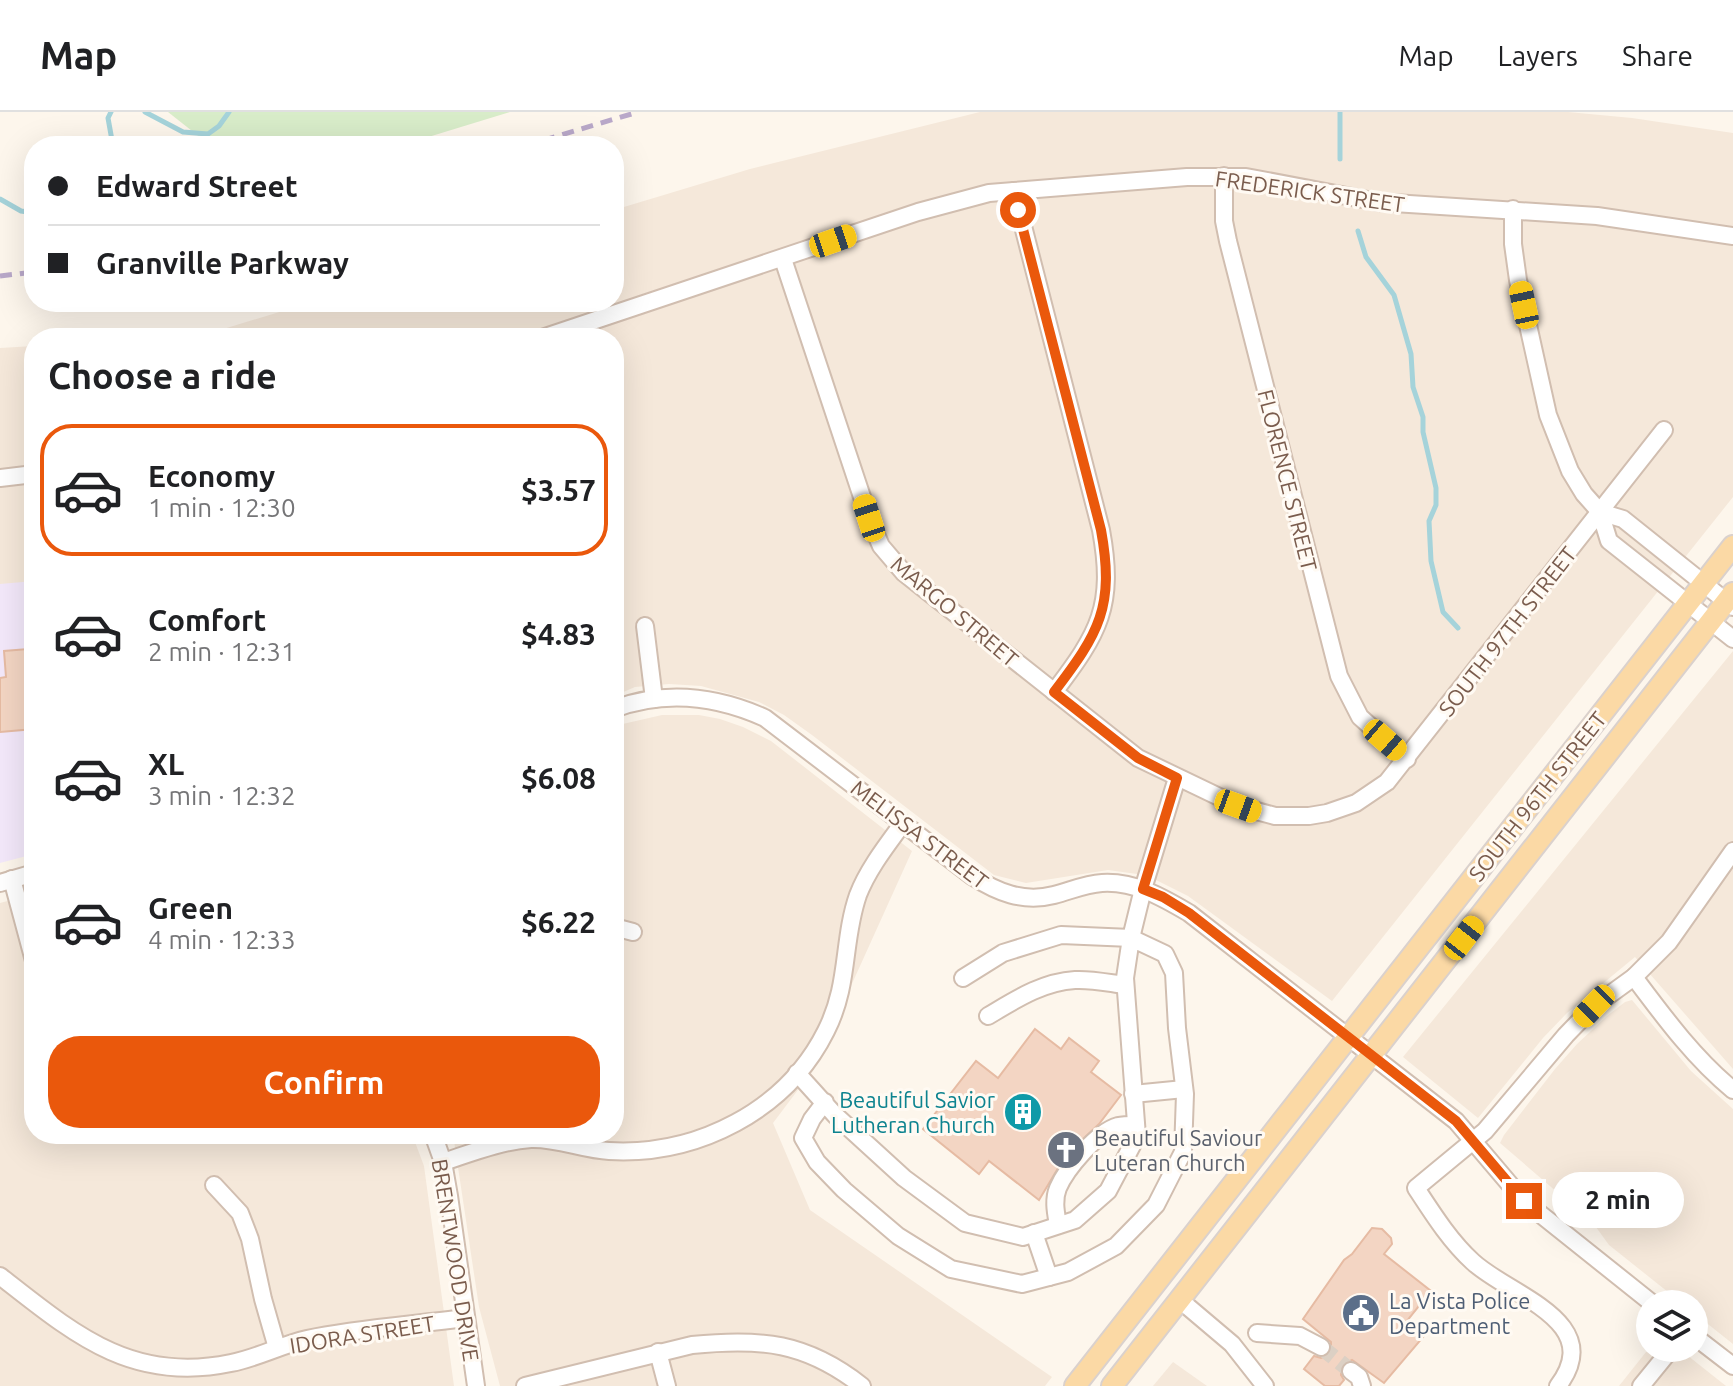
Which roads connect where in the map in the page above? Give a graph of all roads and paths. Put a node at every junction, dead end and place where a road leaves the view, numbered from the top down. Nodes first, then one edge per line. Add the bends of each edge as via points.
1 (1224, 176) junction
2 (1014, 191) junction
3 (1513, 209) junction
4 (1733, 236) edge
5 (783, 259) junction
6 (624, 311) edge
7 (621, 312) edge
8 (573, 328) edge
9 (1664, 430) dead end
10 (24, 475) edge
11 (0, 478) edge
12 (1600, 512) junction
13 (1733, 546) edge
14 (1704, 583) junction
15 (1731, 600) edge
16 (1688, 603) junction
17 (1711, 621) junction
18 (645, 626) dead end
19 (1733, 639) edge
20 (1054, 692) junction
21 (654, 699) junction
22 (624, 706) edge
23 (1407, 759) junction
24 (1177, 778) junction
25 (1293, 817) joint
26 (903, 823) junction
27 (1733, 851) edge
28 (6, 881) edge
29 (1143, 889) junction
30 (624, 930) edge
31 (24, 932) edge
32 (633, 932) dead end
33 (1131, 938) junction
34 (1634, 977) junction
35 (963, 978) dead end
36 (1125, 985) junction
37 (988, 1016) dead end
38 (1348, 1040) junction
39 (1371, 1057) junction
40 (797, 1073) junction
41 (1184, 1089) junction
42 (1733, 1090) edge
43 (1133, 1094) junction
44 (825, 1102) junction
45 (1136, 1125) junction
46 (1474, 1141) junction
47 (437, 1144) edge
48 (507, 1144) edge
49 (569, 1144) edge
50 (443, 1162) junction
51 (214, 1185) dead end
52 (1058, 1225) junction
53 (1034, 1233) junction
54 (0, 1276) edge
55 (1049, 1277) junction
56 (1636, 1290) edge
57 (1180, 1300) junction
58 (465, 1318) junction
59 (1257, 1333) dead end
60 (1321, 1347) tunnel mouth
61 (1708, 1347) edge
62 (277, 1348) junction
63 (658, 1352) junction
64 (1661, 1362) edge
65 (1733, 1366) edge
66 (1351, 1371) tunnel mouth
67 (476, 1386) edge
68 (525, 1386) edge
69 (667, 1386) edge
70 (862, 1386) edge
71 (1075, 1386) edge
72 (1112, 1386) edge
73 (1265, 1386) edge
74 (1362, 1386) edge
75 (1558, 1386) edge
76 (1641, 1386) edge

1 - 2 street, FREDERICK STREET
1 - 3 street, FREDERICK STREET via 1378,202
1 - 23 street, FLORENCE STREET via 1228,241 1339,676 1360,717
2 - 5 street, FREDERICK STREET via 954,201
2 - 20 street via 1101,530 1106,571 1098,625
3 - 4 street, FREDERICK STREET
3 - 12 street via 1518,280 1548,415 1570,471
5 - 6 street, FREDERICK STREET
5 - 20 street, MARGO STREET via 881,546 904,573
7 - 8 street, FREDERICK STREET
9 - 12 street, SOUTH 97TH STREET
10 - 11 street
12 - 14 street via 1623,519
12 - 16 street via 1609,541
12 - 23 street, SOUTH 97TH STREET
13 - 14 main road, SOUTH 96TH STREET
14 - 15 street
14 - 16 main road, SOUTH 96TH STREET
15 - 17 main road, SOUTH 96TH STREET
16 - 17 street
16 - 38 main road, SOUTH 96TH STREET
17 - 19 street
17 - 39 main road, SOUTH 96TH STREET
18 - 21 street
20 - 24 street, MARGO STREET via 1128,751
21 - 22 street, MELISSA STREET
21 - 26 street, MELISSA STREET via 702,698 765,718
23 - 25 street, SOUTH 97TH STREET via 1387,782 1356,803
24 - 25 street, MARGO STREET via 1257,813
24 - 29 street
26 - 29 street, MELISSA STREET via 972,876 1007,895 1049,896 1104,883
26 - 40 street via 858,895 834,1015
27 - 34 street via 1669,942
28 - 31 street
29 - 33 street
29 - 38 street, MELISSA STREET via 1189,913
30 - 32 street
33 - 35 street via 1061,935 1003,953
33 - 36 street
33 - 41 street via 1165,954 1174,973
34 - 42 street via 1678,1035
34 - 46 street via 1585,1015
36 - 37 street via 1076,980 1052,985
36 - 43 street
38 - 39 street, MELISSA STREET
38 - 71 main road, SOUTH 96TH STREET
39 - 46 street, MELISSA STREET via 1456,1121
39 - 57 main road, SOUTH 96TH STREET
40 - 44 street
40 - 49 street via 760,1109 688,1143 629,1152
41 - 43 street
41 - 55 street via 1183,1152 1156,1205 1116,1246
43 - 45 street
44 - 53 street via 904,1178 965,1223 1023,1237
44 - 55 street via 803,1138 844,1190 898,1236 951,1269 1022,1284
45 - 52 street via 1137,1136 1108,1191 1075,1220
45 - 52 street via 1118,1126 1096,1139 1067,1174 1057,1190
46 - 56 street, MELISSA STREET via 1524,1201
46 - 75 street via 1416,1188 1472,1262 1562,1325 1571,1356
47 - 50 street, BRENTWOOD DRIVE
48 - 50 street
50 - 58 street, BRENTWOOD DRIVE
51 - 62 street via 240,1213
52 - 53 street
53 - 55 street
54 - 62 street, IDORA STREET via 76,1335 138,1362 227,1364
57 - 72 main road, SOUTH 96TH STREET
57 - 73 street via 1232,1344
58 - 62 street, IDORA STREET via 342,1333
58 - 67 street, BRENTWOOD DRIVE
59 - 60 street via 1300,1336
61 - 65 street
63 - 68 street
63 - 69 street
63 - 70 street via 718,1342 771,1344 811,1353
64 - 76 street
66 - 74 street

